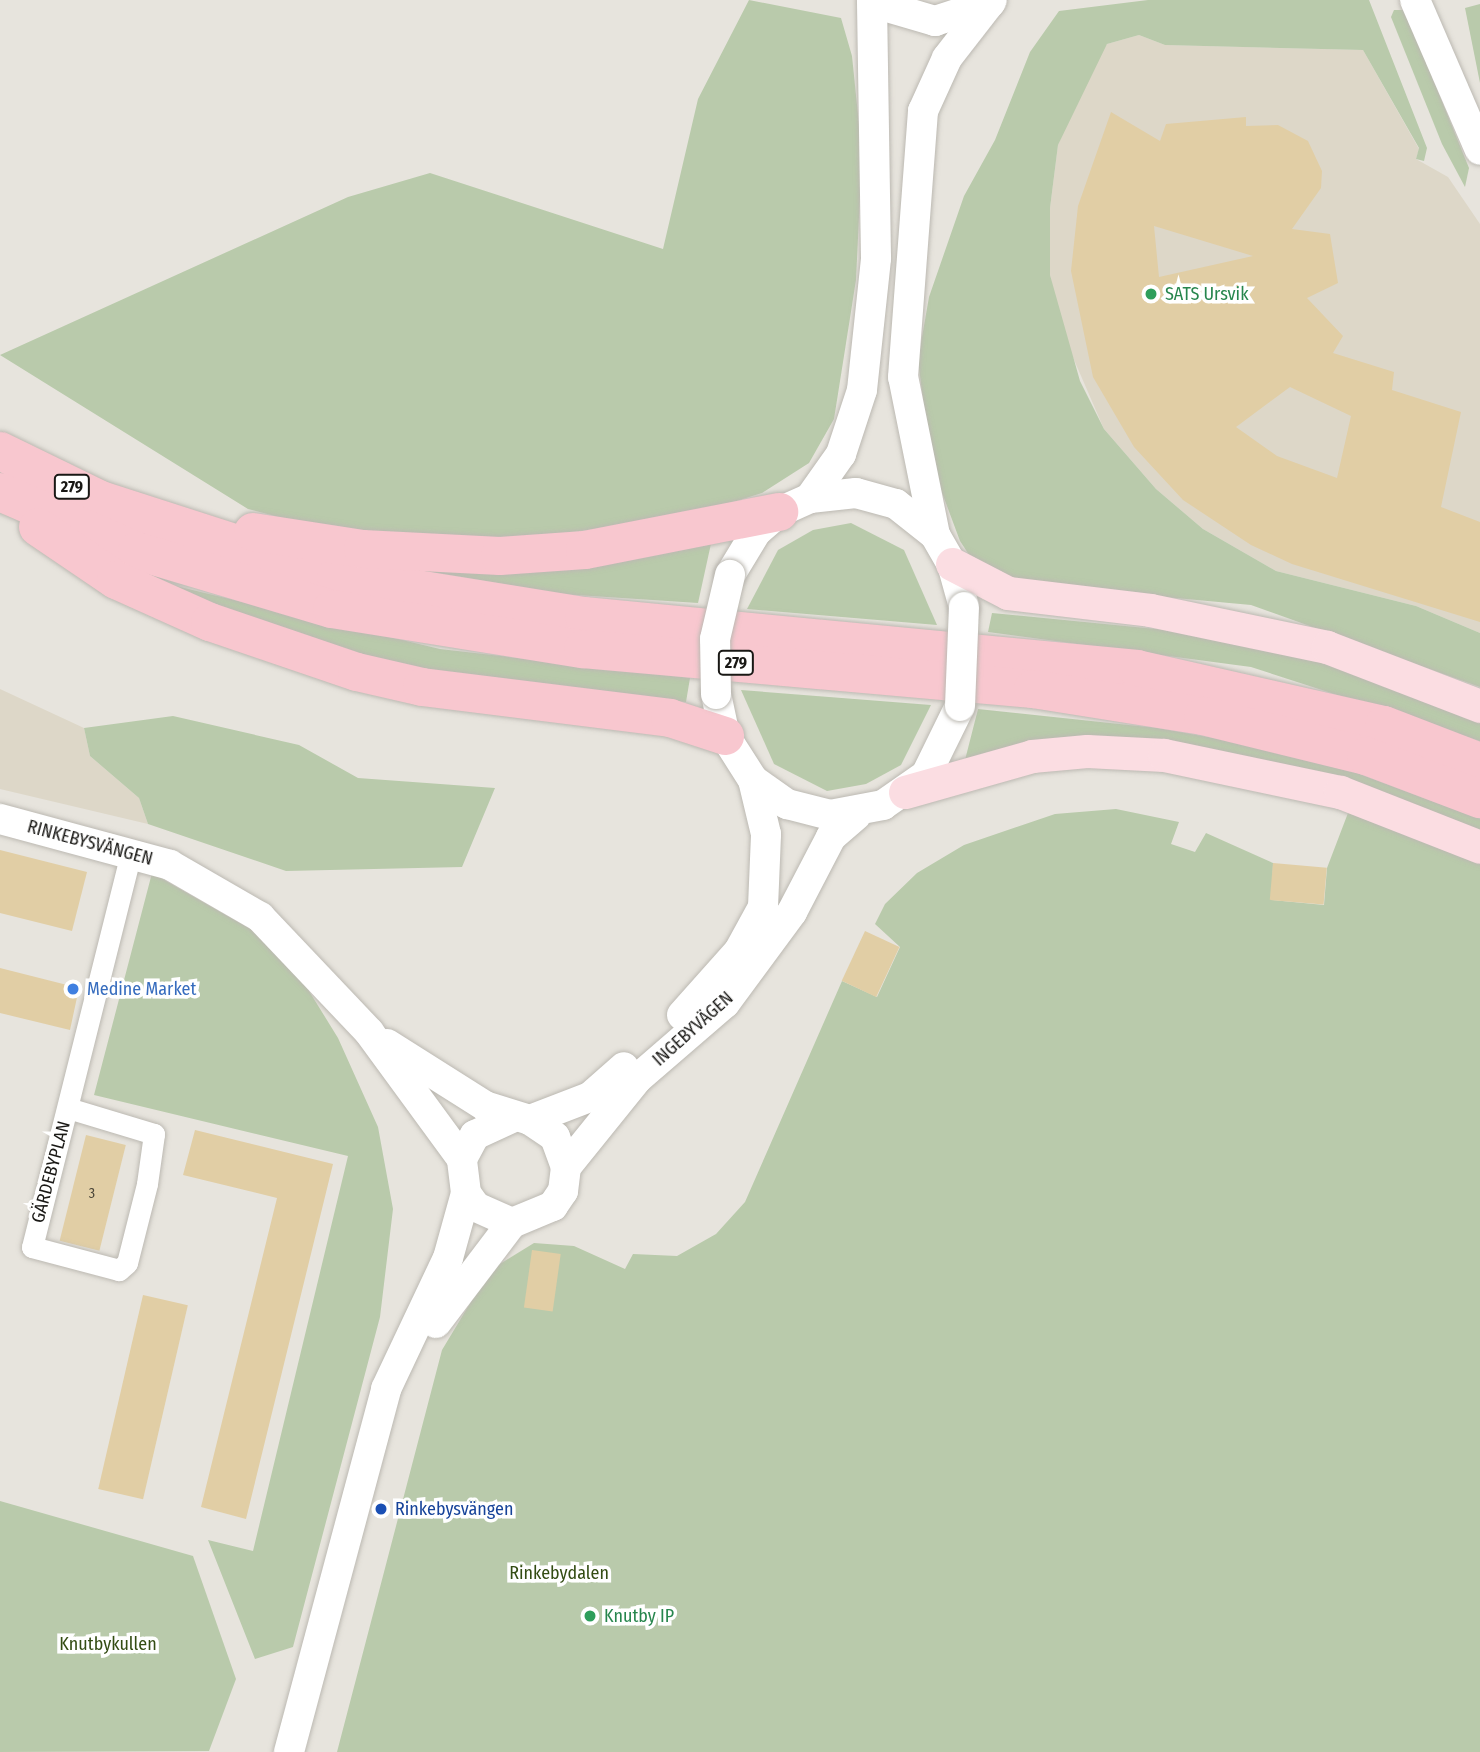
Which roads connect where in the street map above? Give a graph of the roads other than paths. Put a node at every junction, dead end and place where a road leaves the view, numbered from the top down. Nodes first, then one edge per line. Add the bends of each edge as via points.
1 (1415, 0) edge
2 (873, 2) edge
3 (991, 2) edge
4 (1480, 150) edge
5 (0, 452) edge
6 (0, 493) edge
7 (795, 505) junction
8 (147, 517) junction
9 (935, 535) junction
10 (953, 564) junction
11 (1480, 706) edge
12 (725, 736) junction
13 (1480, 762) edge
14 (753, 780) junction
15 (905, 792) junction
16 (1480, 799) edge
17 (856, 815) junction
18 (0, 819) edge
19 (1480, 847) edge
20 (131, 852) junction
21 (369, 1032) junction
22 (68, 1108) junction
23 (522, 1118) junction
24 (462, 1158) junction
25 (566, 1167) junction
26 (466, 1193) junction
27 (512, 1223) junction
28 (289, 1752) edge
29 (305, 1752) edge

1 - 4 street
2 - 3 street via 935,21
2 - 7 street via 876,258 862,390 841,454
3 - 9 street via 947,58 923,111 902,377
5 - 8 highway, 279
6 - 12 highway via 56,542 116,580 277,647 422,687 670,718
6 - 16 highway, 279 via 137,551 332,609 583,649 1033,689 1203,716 1366,755
7 - 8 highway via 585,550 500,556 363,549
7 - 9 street via 834,493 878,498
7 - 12 street, bridge via 755,532 730,575 715,639 716,694
8 - 13 highway, 279 via 243,551 418,592 584,616 1137,669 1384,724
9 - 10 street
10 - 11 main road via 1008,593 1162,612 1327,647
10 - 15 street, bridge via 964,607 960,706 942,752
12 - 14 street
14 - 17 street via 805,812
14 - 23 street, INGEBYVÄGEN via 769,872 763,907 739,951 708,992 590,1097
15 - 17 street
15 - 19 main road via 1031,756 1087,751 1164,755 1340,792
17 - 25 street, INGEBYVÄGEN via 831,837 792,912 725,1003 637,1079
18 - 20 street, RINKEBYSVÄNGEN
20 - 21 street, RINKEBYSVÄNGEN via 208,883 260,917
20 - 22 street, GÄRDEBYPLAN
21 - 23 street, RINKEBYSVÄNGEN via 459,1092
21 - 24 street, RINKEBYSVÄNGEN
22 - 22 street, GÄRDEBYPLAN via 33,1247 119,1270 127,1263 153,1161 154,1134
23 - 24 street via 475,1135
23 - 25 street, RINKEBYSVÄNGEN via 555,1137
24 - 26 street, RINKEBYSVÄNGEN
25 - 27 street via 566,1183 552,1206
26 - 27 street via 491,1218
26 - 28 street, RINKEBYSVÄNGEN via 448,1258 386,1389
27 - 29 street via 476,1262 434,1326 405,1395 371,1491

